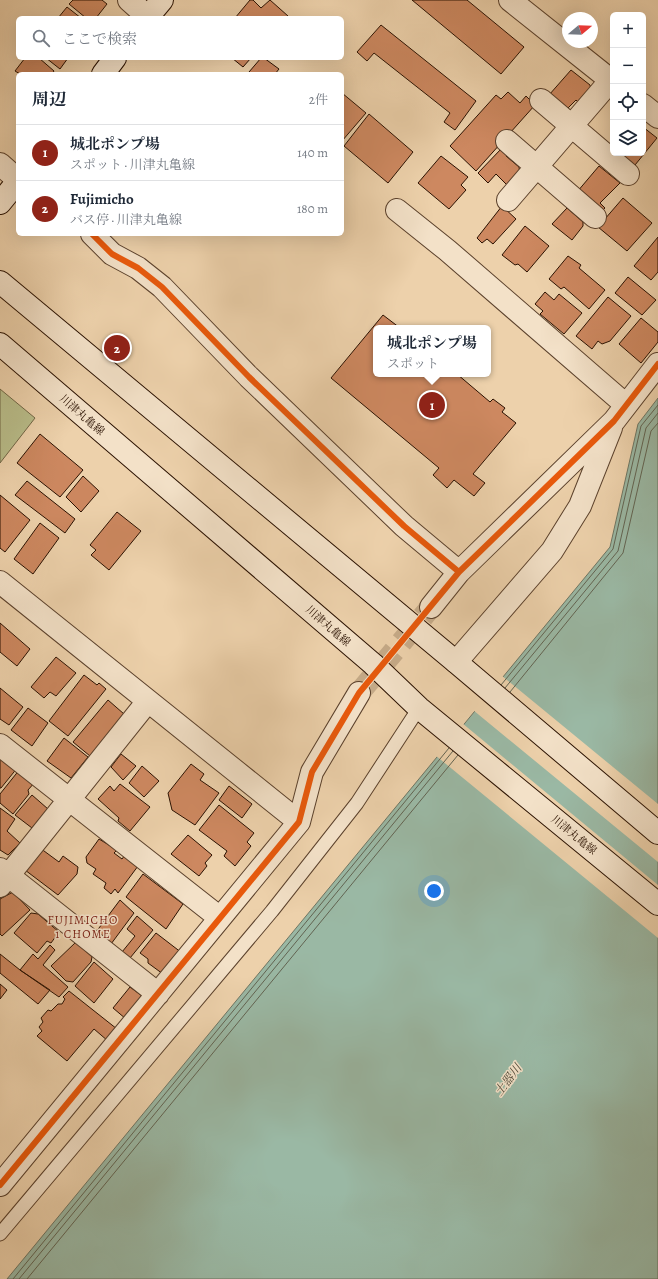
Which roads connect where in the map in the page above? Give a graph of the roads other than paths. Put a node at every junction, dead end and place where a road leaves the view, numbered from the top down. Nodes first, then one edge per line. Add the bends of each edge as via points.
1 (128, 0) edge
2 (162, 0) edge
3 (510, 0) edge
4 (146, 16) edge
5 (150, 16) edge
6 (114, 60) edge
7 (105, 72) edge
8 (610, 79) edge
9 (610, 83) edge
10 (541, 100) dead end
11 (646, 107) edge
12 (658, 117) edge
13 (572, 126) junction
14 (507, 141) dead end
15 (0, 164) edge
16 (537, 167) junction
17 (628, 174) dead end
18 (16, 178) edge
19 (16, 183) edge
20 (508, 200) dead end
21 (0, 203) edge
22 (397, 210) dead end
23 (595, 217) dead end
24 (94, 236) edge
25 (0, 282) edge
26 (0, 344) edge
27 (658, 364) edge
28 (620, 413) junction
29 (459, 572) junction
30 (0, 582) edge
31 (431, 607) tunnel mouth
32 (456, 662) junction
33 (359, 693) tunnel mouth
34 (148, 701) junction
35 (419, 708) junction
36 (0, 744) edge
37 (69, 799) junction
38 (298, 822) junction
39 (658, 833) edge
40 (3, 877) edge
41 (658, 904) edge
42 (220, 918) junction
43 (158, 994) junction
44 (0, 1185) edge
45 (0, 1234) edge

1 - 4 street
2 - 5 street
3 - 8 street
6 - 7 street
9 - 13 street
10 - 13 street
11 - 12 street
13 - 16 street
13 - 17 street
14 - 16 street
15 - 18 street
16 - 20 street
16 - 23 street
19 - 21 street
22 - 28 street via 453,255
24 - 29 street via 112,254 138,268 162,287 249,377 404,526
25 - 32 street
26 - 35 street, 川津丸亀線 via 373,664
27 - 28 street
28 - 29 street
28 - 32 street via 580,506 552,551
29 - 31 street
30 - 34 street
32 - 39 street
33 - 38 street via 312,772
34 - 37 street
34 - 38 street
35 - 41 street, 川津丸亀線
35 - 45 lane via 357,803 272,911
36 - 37 street
37 - 40 street
37 - 42 street
38 - 42 street
40 - 43 street
42 - 43 street
43 - 44 street

